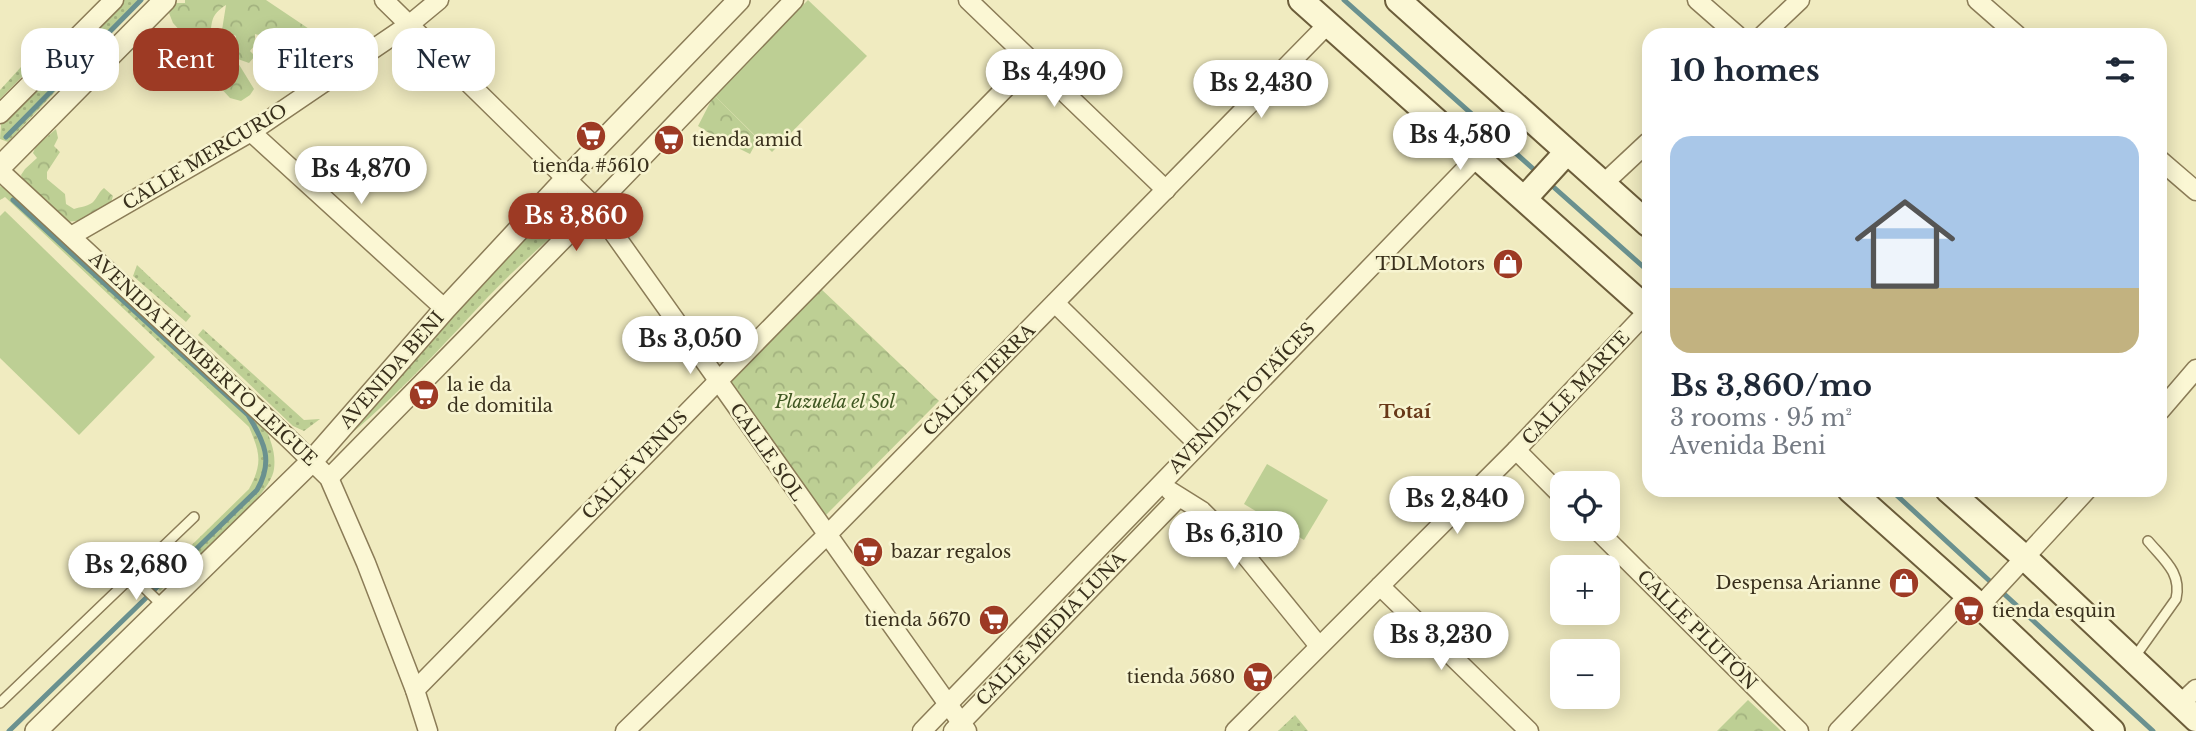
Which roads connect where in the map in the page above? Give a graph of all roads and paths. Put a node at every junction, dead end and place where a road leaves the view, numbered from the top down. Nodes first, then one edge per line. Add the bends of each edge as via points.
1 (114, 0) edge
2 (165, 0) edge
3 (384, 0) edge
4 (439, 0) edge
5 (739, 0) edge
6 (794, 0) edge
7 (968, 0) edge
8 (1301, 0) edge
9 (1398, 0) edge
10 (1698, 0) edge
11 (1800, 0) edge
12 (1977, 0) edge
13 (410, 24) junction
14 (1328, 24) junction
15 (1729, 28) edge
16 (1770, 28) edge
17 (2009, 28) edge
18 (1032, 61) junction
19 (0, 114) edge
20 (251, 132) junction
21 (1642, 148) edge
22 (1476, 157) junction
23 (2167, 166) edge
24 (0, 169) edge
25 (1545, 176) junction
26 (567, 178) junction
27 (1603, 184) junction
28 (1166, 190) junction
29 (2196, 191) edge
30 (594, 207) junction
31 (1642, 219) edge
32 (71, 236) junction
33 (1055, 303) junction
34 (1642, 303) edge
35 (445, 309) junction
36 (1642, 317) edge
37 (2196, 369) edge
38 (717, 381) junction
39 (2167, 402) edge
40 (1198, 444) junction
41 (1516, 450) junction
42 (312, 461) junction
43 (329, 478) junction
44 (1158, 484) junction
45 (1550, 484) edge
46 (1179, 496) junction
47 (1858, 497) edge
48 (1956, 497) edge
49 (2081, 497) edge
50 (194, 517) dead end
51 (827, 535) junction
52 (1608, 541) edge
53 (2148, 541) dead end
54 (2025, 558) junction
55 (134, 577) junction
56 (1380, 586) junction
57 (1974, 601) junction
58 (162, 606) junction
59 (1319, 646) junction
60 (2133, 660) junction
61 (415, 690) junction
62 (0, 703) edge
63 (2191, 704) edge
64 (947, 705) junction
65 (960, 728) edge
66 (36, 731) edge
67 (428, 731) edge
68 (625, 731) edge
69 (922, 731) edge
70 (1235, 731) edge
71 (1529, 731) edge
72 (1799, 731) edge
73 (1838, 731) edge
74 (2112, 731) edge

1 - 19 street
2 - 24 street
3 - 13 street, CALLE SOL
4 - 13 street, CALLE MERCURIO
5 - 26 street, AVENIDA BENI
6 - 30 street, AVENIDA BENI
7 - 18 street
8 - 14 main road
9 - 25 main road
10 - 15 street
11 - 16 street
12 - 17 street
13 - 20 street, CALLE MERCURIO
13 - 26 street, CALLE SOL
14 - 22 main road
14 - 28 street, CALLE TIERRA
18 - 28 street
18 - 38 street, CALLE VENUS
20 - 32 street, CALLE MERCURIO
20 - 35 street
21 - 27 street
22 - 25 main road
22 - 40 street, AVENIDA TOTAÍCES
23 - 29 street
24 - 32 street, AVENIDA HUMBERTO LEIGUE
25 - 27 main road
25 - 34 main road
26 - 30 street, CALLE SOL
26 - 35 street, AVENIDA BENI
27 - 31 main road
28 - 33 street, CALLE TIERRA
30 - 38 street, CALLE SOL
30 - 43 street, AVENIDA BENI
32 - 42 street, AVENIDA HUMBERTO LEIGUE
33 - 40 street
33 - 51 street, CALLE TIERRA
35 - 42 street, AVENIDA BENI
36 - 41 street, CALLE MARTE
37 - 39 street
38 - 51 street, CALLE SOL
38 - 61 street, CALLE VENUS
40 - 44 street, AVENIDA TOTAÍCES
41 - 45 street
41 - 56 street, CALLE MARTE
42 - 43 street, AVENIDA HUMBERTO LEIGUE
42 - 58 street, AVENIDA BENI
43 - 61 street, AVENIDA HUMBERTO LEIGUE
44 - 46 street
44 - 64 street, AVENIDA TOTAÍCES
46 - 59 street via 1202,511 1241,550
46 - 65 street, CALLE MEDIA LUNA
47 - 57 main road
48 - 54 main road
49 - 54 street
50 - 55 lane
51 - 64 street, CALLE SOL
51 - 68 street, CALLE TIERRA
52 - 72 street, CALLE PLUTÓN
53 - 60 lane via 2176,575 2179,588
54 - 57 street
54 - 60 main road
55 - 58 lane
55 - 62 lane
56 - 59 street, CALLE MARTE
56 - 71 street
57 - 73 street
57 - 74 main road
58 - 66 street, AVENIDA BENI
59 - 70 street, CALLE MARTE
60 - 63 main road
61 - 67 street, AVENIDA HUMBERTO LEIGUE
64 - 65 street, CALLE SOL
64 - 69 street, AVENIDA TOTAÍCES

